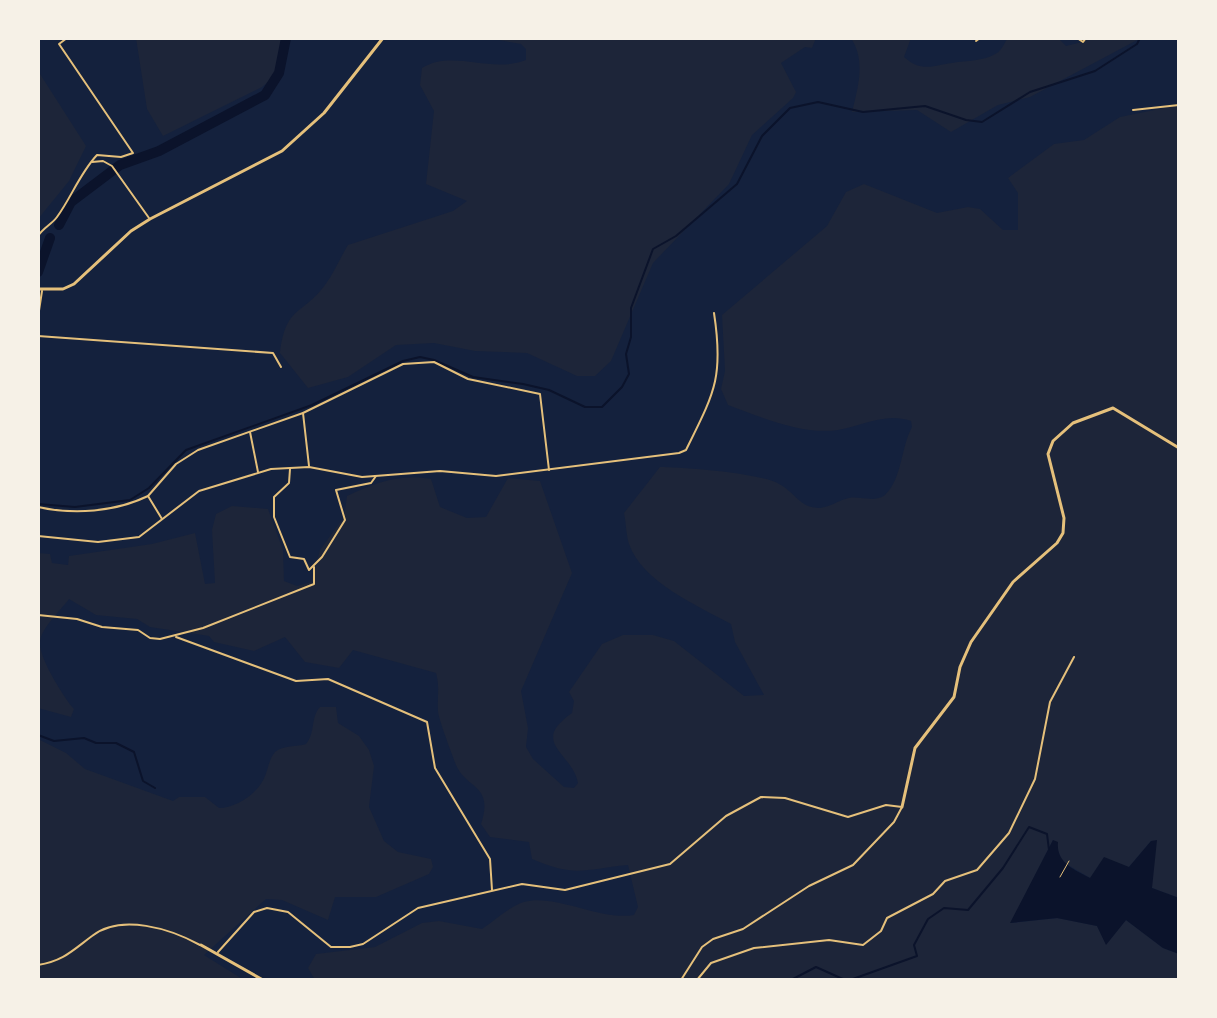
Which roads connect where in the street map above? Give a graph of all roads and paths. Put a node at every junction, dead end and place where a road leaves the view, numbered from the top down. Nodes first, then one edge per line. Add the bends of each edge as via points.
1 (55, 38) edge
2 (67, 38) edge
3 (383, 38) edge
4 (980, 38) edge
5 (1077, 38) edge
6 (1086, 38) edge
7 (976, 41) dead end
8 (59, 44) junction
9 (1179, 105) edge
10 (1133, 110) dead end
11 (91, 162) junction
12 (150, 219) junction
13 (38, 236) edge
14 (40, 289) edge
15 (714, 313) dead end
16 (38, 317) edge
17 (38, 336) edge
18 (281, 367) dead end
19 (303, 413) junction
20 (250, 431) junction
21 (1179, 448) edge
22 (309, 467) junction
23 (290, 468) junction
24 (549, 471) junction
25 (258, 472) junction
26 (376, 476) junction
27 (148, 496) junction
28 (38, 507) edge
29 (163, 520) junction
30 (38, 536) edge
31 (314, 567) junction
32 (38, 615) edge
33 (176, 637) junction
34 (1074, 657) dead end
35 (902, 807) junction
36 (1069, 861) dead end
37 (1060, 877) dead end
38 (492, 891) junction
39 (201, 945) joint
40 (216, 954) junction
41 (38, 965) edge
42 (263, 980) edge
43 (681, 980) edge
44 (697, 980) edge

1 - 8 street
2 - 8 street
3 - 12 street via 324,113 282,151
4 - 7 street
5 - 6 street
8 - 11 street via 133,153 97,155
9 - 10 street
11 - 12 street via 112,166
11 - 13 street via 57,218
12 - 14 street via 74,284
14 - 16 street
15 - 24 street via 720,370 686,450
17 - 18 street via 273,353
19 - 20 street
19 - 22 street
19 - 24 street via 403,364 434,362 468,379 540,394
20 - 25 street
20 - 27 street via 176,464
21 - 35 street via 1113,408 1073,423 1053,441 1048,454 1063,533 1013,582 971,642 954,697 915,748
22 - 23 street
22 - 26 street
23 - 25 street
23 - 31 street via 289,483 274,497 274,517 290,557 304,559 307,569
24 - 26 street
25 - 29 street via 199,491
26 - 31 street via 371,483 336,490 345,520
27 - 28 street via 123,507
27 - 29 street
29 - 30 street via 139,537 119,541
31 - 33 street via 314,584
32 - 33 street via 138,630 150,638
33 - 38 street via 296,681 328,679 427,722 435,768 490,859
34 - 44 street via 1050,702 1035,779 1009,833 977,870 945,881 933,894 887,918 881,931 863,945 829,940 754,948 711,963
35 - 38 street via 886,805 848,817 785,798 761,797 726,816 670,864 565,890 522,884
35 - 43 street via 853,865 743,929 713,939
36 - 37 path
38 - 40 street via 418,908 350,947 331,947 288,912 267,908 254,912
39 - 40 street
39 - 41 street via 171,931 115,926 93,934 71,956
40 - 42 street

